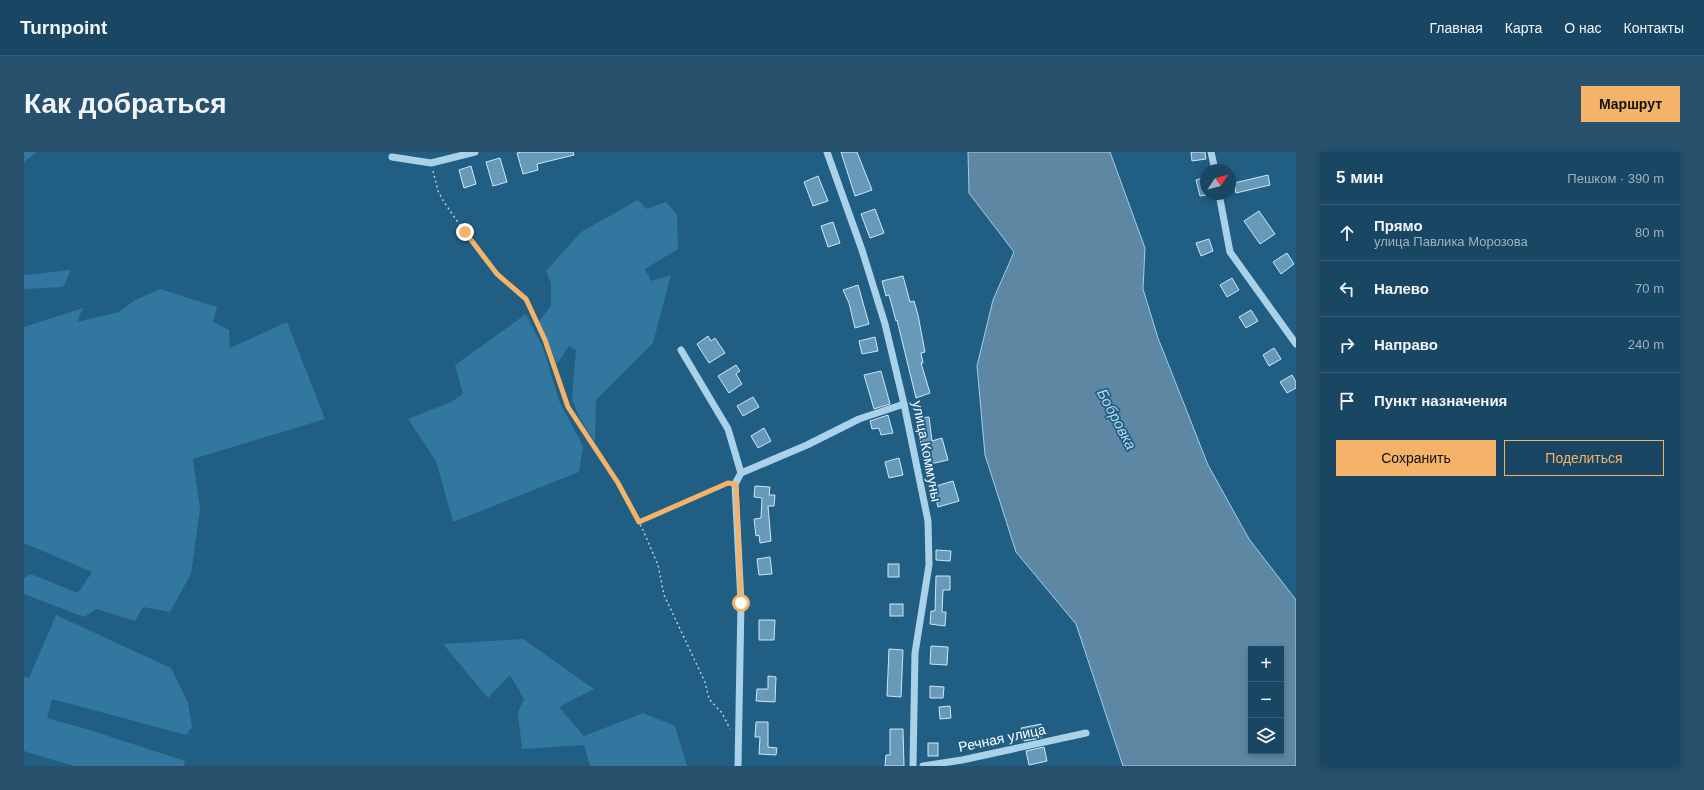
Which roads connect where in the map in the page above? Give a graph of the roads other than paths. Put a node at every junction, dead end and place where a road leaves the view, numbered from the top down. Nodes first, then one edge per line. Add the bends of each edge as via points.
1 (475, 152) edge
2 (827, 152) edge
3 (1211, 152) edge
4 (392, 157) dead end
5 (1214, 164) edge
6 (1220, 200) edge
7 (1296, 344) edge
8 (681, 350) dead end
9 (904, 404) junction
10 (741, 473) junction
11 (1086, 733) dead end
12 (738, 766) edge
13 (913, 766) edge
14 (923, 766) edge

1 - 4 street via 431,164
2 - 9 street, улица Коммуны via 885,324
3 - 5 street
6 - 7 street via 1230,252
8 - 10 street via 728,429
9 - 10 street via 859,419 807,445
9 - 13 street, улица Коммуны via 928,521 928,564 915,653
10 - 12 street via 736,484 741,603
11 - 14 street, Речная улица

